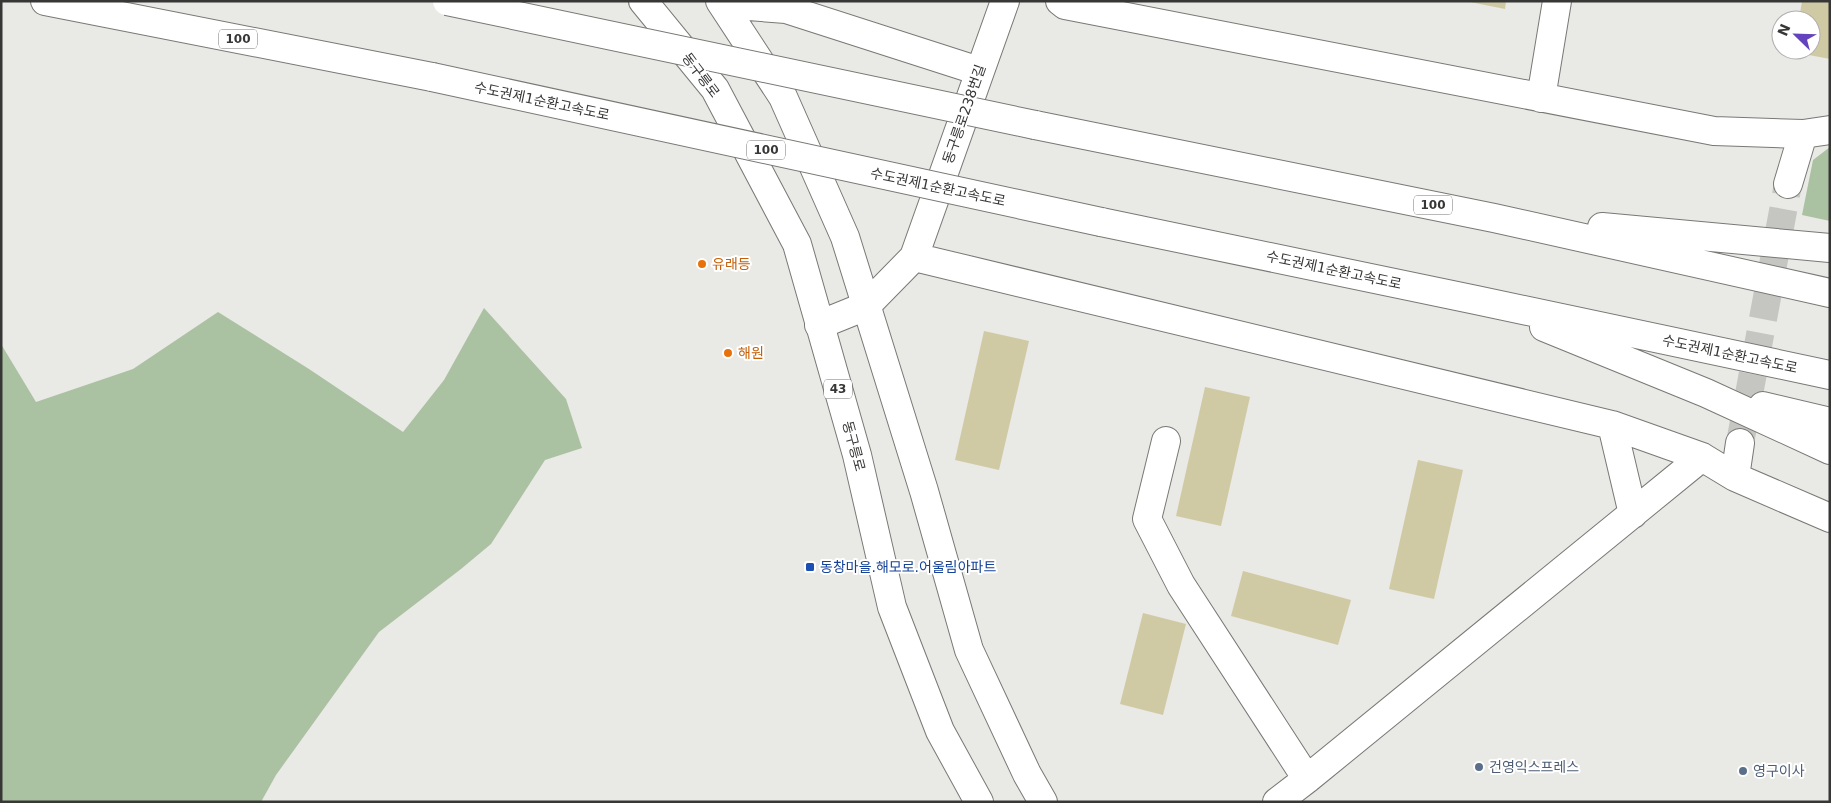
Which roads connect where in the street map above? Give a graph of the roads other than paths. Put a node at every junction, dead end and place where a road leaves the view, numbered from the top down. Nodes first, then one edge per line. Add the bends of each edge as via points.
1 (45, 1) edge
2 (447, 1) edge
3 (643, 1) edge
4 (1005, 1) edge
5 (1060, 1) edge
6 (1558, 1) edge
7 (722, 3) edge
8 (979, 71) junction
9 (1541, 98) junction
10 (1830, 130) edge
11 (1803, 134) junction
12 (1788, 184) tunnel mouth
13 (1494, 218) junction
14 (1830, 248) edge
15 (914, 257) junction
16 (1830, 293) edge
17 (1476, 300) junction
18 (866, 306) junction
19 (819, 325) junction
20 (1830, 375) edge
21 (1706, 393) junction
22 (1830, 422) edge
23 (1612, 425) junction
24 (1166, 441) dead end
25 (1740, 443) tunnel mouth
26 (1830, 450) edge
27 (1702, 457) junction
28 (1735, 477) junction
29 (1633, 514) junction
30 (1830, 518) edge
31 (1307, 779) junction
32 (979, 802) edge
33 (1043, 802) edge
34 (1277, 802) edge

1 - 17 main road, 수도권제1순환고속도로 / 100, bridge via 432,78
2 - 13 main road, 100, bridge
3 - 19 main road, 동구릉로 / 43 via 715,89 797,244
4 - 8 main road, 동구릉로238번길
5 - 9 main road via 1065,5
6 - 9 main road
7 - 8 main road via 786,9
7 - 18 main road via 783,97 845,237
8 - 15 main road, 동구릉로238번길
9 - 11 main road via 1714,131
10 - 11 main road
11 - 12 main road
13 - 14 main road
13 - 16 main road, 100
15 - 18 main road, 동구릉로238번길
15 - 23 main road
17 - 20 main road, 수도권제1순환고속도로 / 100
17 - 21 main road
18 - 19 main road, 동구릉로238번길
18 - 33 main road via 969,650
19 - 32 main road, 동구릉로 / 43 via 856,455 892,607 940,731
21 - 22 main road
21 - 26 main road
23 - 27 main road
23 - 29 main road
24 - 31 main road via 1147,519 1181,585
25 - 28 main road
27 - 28 main road
27 - 29 main road
28 - 30 main road
29 - 31 main road
31 - 34 main road

